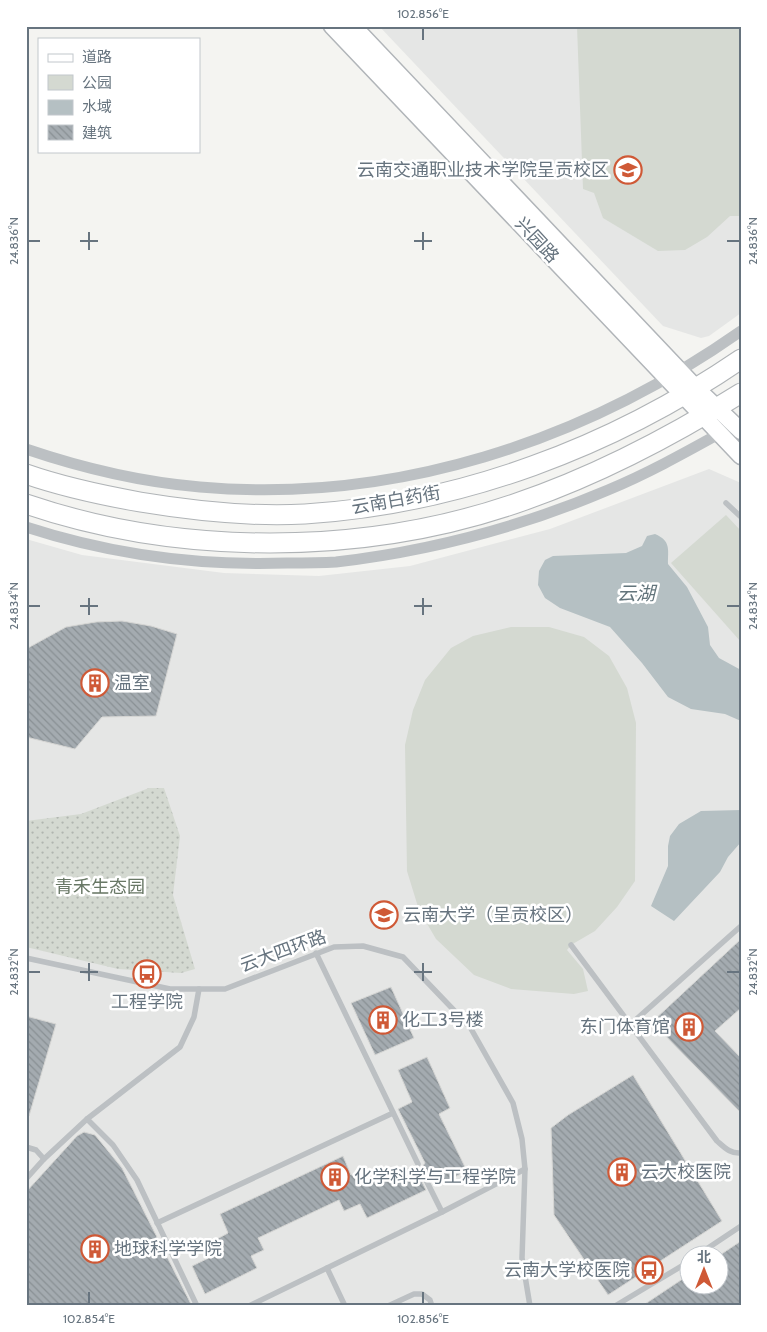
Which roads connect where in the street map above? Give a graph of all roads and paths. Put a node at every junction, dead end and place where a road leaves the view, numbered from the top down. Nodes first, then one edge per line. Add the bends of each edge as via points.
1 (332, 26) edge
2 (354, 26) edge
3 (741, 331) edge
4 (741, 359) edge
5 (674, 374) junction
6 (690, 392) junction
7 (741, 393) edge
8 (710, 412) junction
9 (739, 425) edge
10 (720, 433) junction
11 (26, 449) edge
12 (741, 456) edge
13 (26, 474) edge
14 (726, 503) dead end
15 (26, 504) edge
16 (741, 517) edge
17 (26, 527) edge
18 (741, 926) edge
19 (571, 945) dead end
20 (316, 953) junction
21 (26, 958) edge
22 (199, 988) junction
23 (630, 1024) junction
24 (393, 1113) junction
25 (87, 1119) junction
26 (26, 1147) edge
27 (741, 1153) edge
28 (44, 1159) junction
29 (418, 1164) dead end
30 (525, 1169) junction
31 (424, 1176) dead end
32 (26, 1179) edge
33 (442, 1212) junction
34 (157, 1223) junction
35 (741, 1226) edge
36 (714, 1244) edge
37 (680, 1267) edge
38 (327, 1268) junction
39 (196, 1306) edge
40 (249, 1306) edge
41 (345, 1306) edge
42 (388, 1306) edge
43 (432, 1306) edge
44 (530, 1306) edge
45 (616, 1306) edge

1 - 5 main road, 兴园路
2 - 5 main road, 兴园路
3 - 5 street
4 - 6 main road, 云南白药街
5 - 6 main road, 兴园路
5 - 11 street via 584,421 526,444 410,476 344,486 268,490 199,487 68,463
6 - 8 main road, 兴园路
6 - 13 main road, 云南白药街 via 640,420 545,463 428,497 364,508 304,514 240,514 180,509 56,484
7 - 8 main road, 云南白药街
8 - 9 main road, 兴园路
8 - 10 main road, 兴园路
8 - 15 main road, 云南白药街 via 650,446 586,476 513,504 442,524 369,537 287,543 211,541 133,531
9 - 10 street
10 - 12 main road, 兴园路
10 - 17 street via 670,461 556,511 489,533 334,562 257,564 181,560 111,549
14 - 16 lane
18 - 23 lane
19 - 23 lane
20 - 22 lane, 云大四环路 via 225,988
20 - 24 lane
20 - 30 lane, 云大四环路 via 334,947 363,946 403,957 431,985 470,1027 513,1103
21 - 22 lane, 云大四环路 via 170,988
22 - 25 lane via 194,1017 180,1047
23 - 27 lane via 717,1141 726,1149
24 - 29 lane
24 - 34 lane
25 - 28 lane
25 - 34 lane via 113,1145 137,1180
26 - 28 lane via 36,1150
28 - 32 lane
30 - 33 lane
30 - 44 lane, 云大四环路 via 522,1258
31 - 33 lane
33 - 38 lane
34 - 39 lane
35 - 36 lane
37 - 45 lane
38 - 40 lane
38 - 41 lane
42 - 43 lane via 414,1294 422,1294

